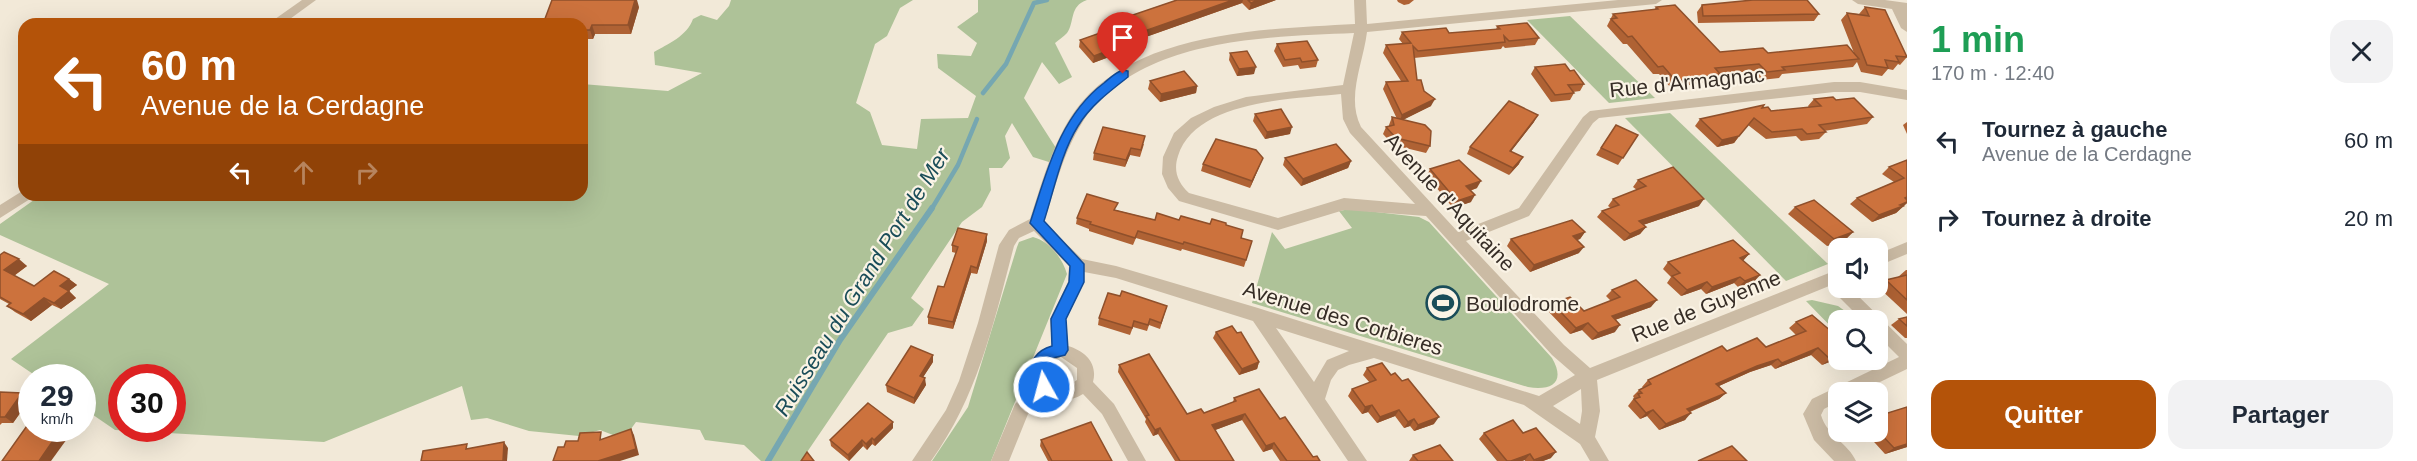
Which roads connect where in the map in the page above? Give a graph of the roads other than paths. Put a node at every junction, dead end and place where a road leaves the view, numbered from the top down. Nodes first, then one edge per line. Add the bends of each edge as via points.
1 (310, 0) edge
2 (1360, 0) edge
3 (1516, 0) edge
4 (1543, 0) edge
5 (1656, 0) edge
6 (1858, 0) edge
7 (1902, 7) edge
8 (1554, 10) junction
9 (1529, 13) junction
10 (283, 18) edge
11 (1907, 28) edge
12 (1361, 29) junction
13 (1350, 89) junction
14 (1907, 95) edge
15 (18, 200) edge
16 (0, 212) edge
17 (1428, 212) junction
18 (1036, 223) junction
19 (1455, 239) junction
20 (1907, 248) edge
21 (1888, 256) edge
22 (1077, 264) junction
23 (1828, 285) edge
24 (1852, 298) edge
25 (1863, 310) edge
26 (1258, 315) junction
27 (1888, 336) edge
28 (1060, 350) junction
29 (1374, 352) junction
30 (1907, 354) edge
31 (1907, 361) edge
32 (1588, 376) junction
33 (1862, 382) edge
34 (1084, 384) junction
35 (1044, 387) junction
36 (1828, 399) edge
37 (1316, 401) junction
38 (1538, 405) junction
39 (1586, 438) junction
40 (921, 461) edge
41 (1000, 461) edge
42 (1137, 461) edge
43 (1358, 461) edge
44 (1600, 461) edge
45 (1847, 461) edge

1 - 10 street
2 - 12 street, Avenue d'Aquitaine
3 - 9 street
4 - 8 street
5 - 8 street
6 - 7 street
7 - 11 street
8 - 9 street
9 - 12 street
12 - 13 street, Avenue d'Aquitaine
12 - 18 street via 1199,45 1162,55 1123,74 1100,92 1074,122
13 - 17 street, Avenue d'Aquitaine via 1347,120
13 - 17 street via 1240,102 1199,119 1172,144 1168,176 1172,188 1184,197 1278,224 1344,204
14 - 19 street, Rue d'Armagnac via 1834,87 1595,114 1524,212
15 - 16 street
17 - 19 street, Avenue d'Aquitaine
18 - 22 street
18 - 40 street via 1014,234 1007,245 970,374 950,420
19 - 32 street, Avenue d'Aquitaine via 1558,350
20 - 21 street
22 - 26 street, Avenue des Corbieres
22 - 28 street via 1076,282 1058,319
23 - 32 street, Rue de Guyenne
24 - 25 street
26 - 29 street, Avenue des Corbieres
26 - 37 street
27 - 30 street
28 - 34 street via 1074,353 1084,362 1088,373
28 - 35 street via 1041,359 1037,368
29 - 37 street via 1343,358 1323,373
29 - 38 street, Avenue des Corbieres
31 - 33 street
32 - 38 street, Rue de Guyenne
32 - 39 street via 1591,411
34 - 35 street via 1061,394
34 - 42 street via 1108,409
35 - 41 street via 1021,409
36 - 45 street via 1818,404 1812,414 1815,428
37 - 43 street
38 - 39 street, Avenue des Corbieres
39 - 44 street

